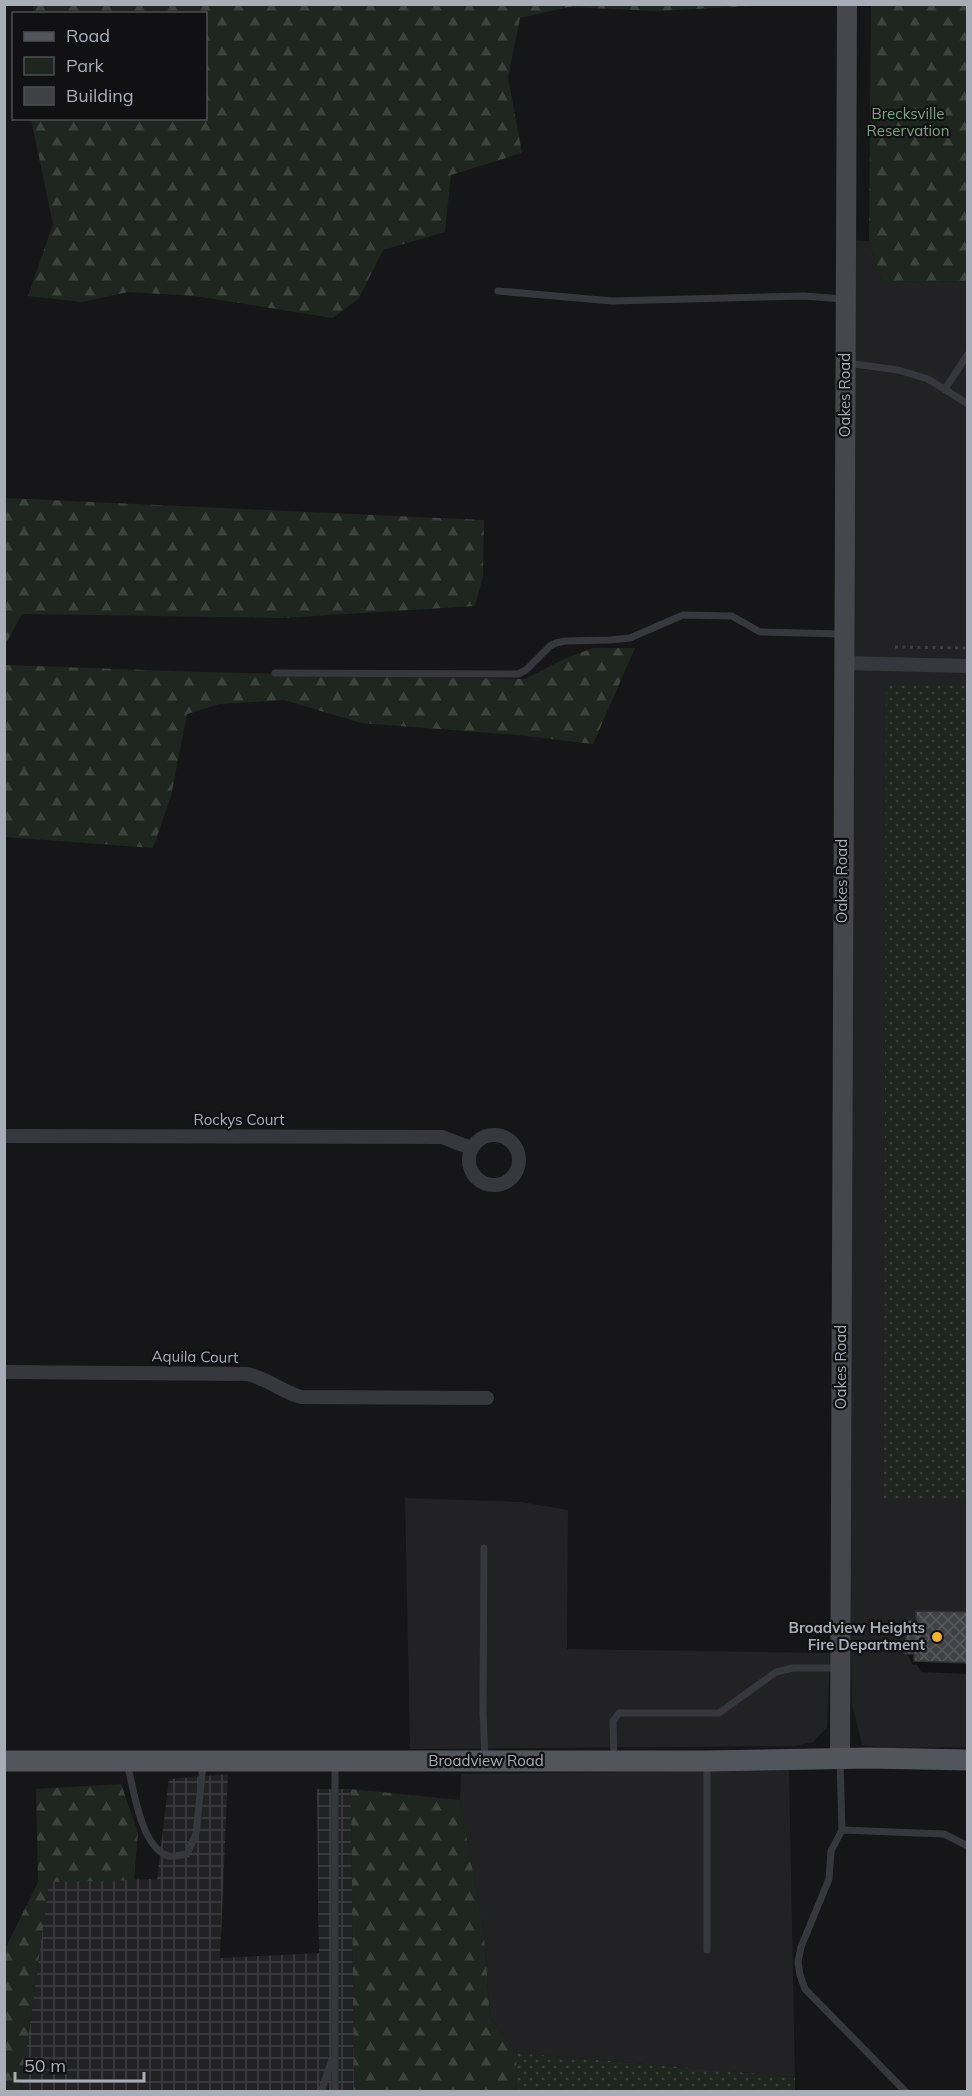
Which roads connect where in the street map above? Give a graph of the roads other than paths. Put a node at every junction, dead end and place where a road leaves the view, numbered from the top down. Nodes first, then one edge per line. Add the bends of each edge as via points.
1 (847, 4) edge
2 (498, 291) dead end
3 (845, 299) junction
4 (968, 354) edge
5 (845, 362) junction
6 (945, 389) junction
7 (968, 404) edge
8 (843, 634) junction
9 (843, 663) junction
10 (968, 666) edge
11 (275, 673) dead end
12 (4, 1136) edge
13 (471, 1148) dead end
14 (4, 1372) edge
15 (487, 1398) dead end
16 (484, 1548) dead end
17 (841, 1668) junction
18 (840, 1758) junction
19 (203, 1760) junction
20 (335, 1760) junction
21 (968, 1760) edge
22 (4, 1761) edge
23 (126, 1761) junction
24 (485, 1761) junction
25 (614, 1761) junction
26 (706, 1761) junction
27 (842, 1830) junction
28 (968, 1846) edge
29 (707, 1950) dead end
30 (334, 2054) junction
31 (321, 2091) edge
32 (335, 2091) edge
33 (906, 2091) edge

1 - 3 street, Oakes Road
2 - 3 lane via 612,301 804,296
3 - 5 street, Oakes Road
4 - 6 lane
5 - 6 lane via 898,370
5 - 8 street, Oakes Road
6 - 7 lane
8 - 9 street, Oakes Road
8 - 11 lane via 760,632 732,616 683,615 630,638 556,643 518,674
9 - 10 street
9 - 17 street, Oakes Road
12 - 13 street, Rockys Court via 442,1137
14 - 15 street, Aquila Court via 248,1374 301,1397
16 - 24 lane
17 - 18 street, Oakes Road
17 - 25 lane via 776,1672 719,1713 619,1713 614,1721
18 - 21 main road, Broadview Road
18 - 26 main road, Broadview Road
18 - 27 lane
19 - 20 main road, Broadview Road
19 - 23 main road, Broadview Road
19 - 23 lane via 196,1834 187,1854 169,1856 153,1846 140,1817
20 - 24 main road, Broadview Road
20 - 30 lane
22 - 23 main road, Broadview Road
24 - 25 main road, Broadview Road
25 - 26 main road, Broadview Road
26 - 29 lane
27 - 28 lane via 944,1834
27 - 33 lane via 831,1851 829,1879 801,1947 800,1975 805,1989
30 - 31 lane
30 - 32 lane

